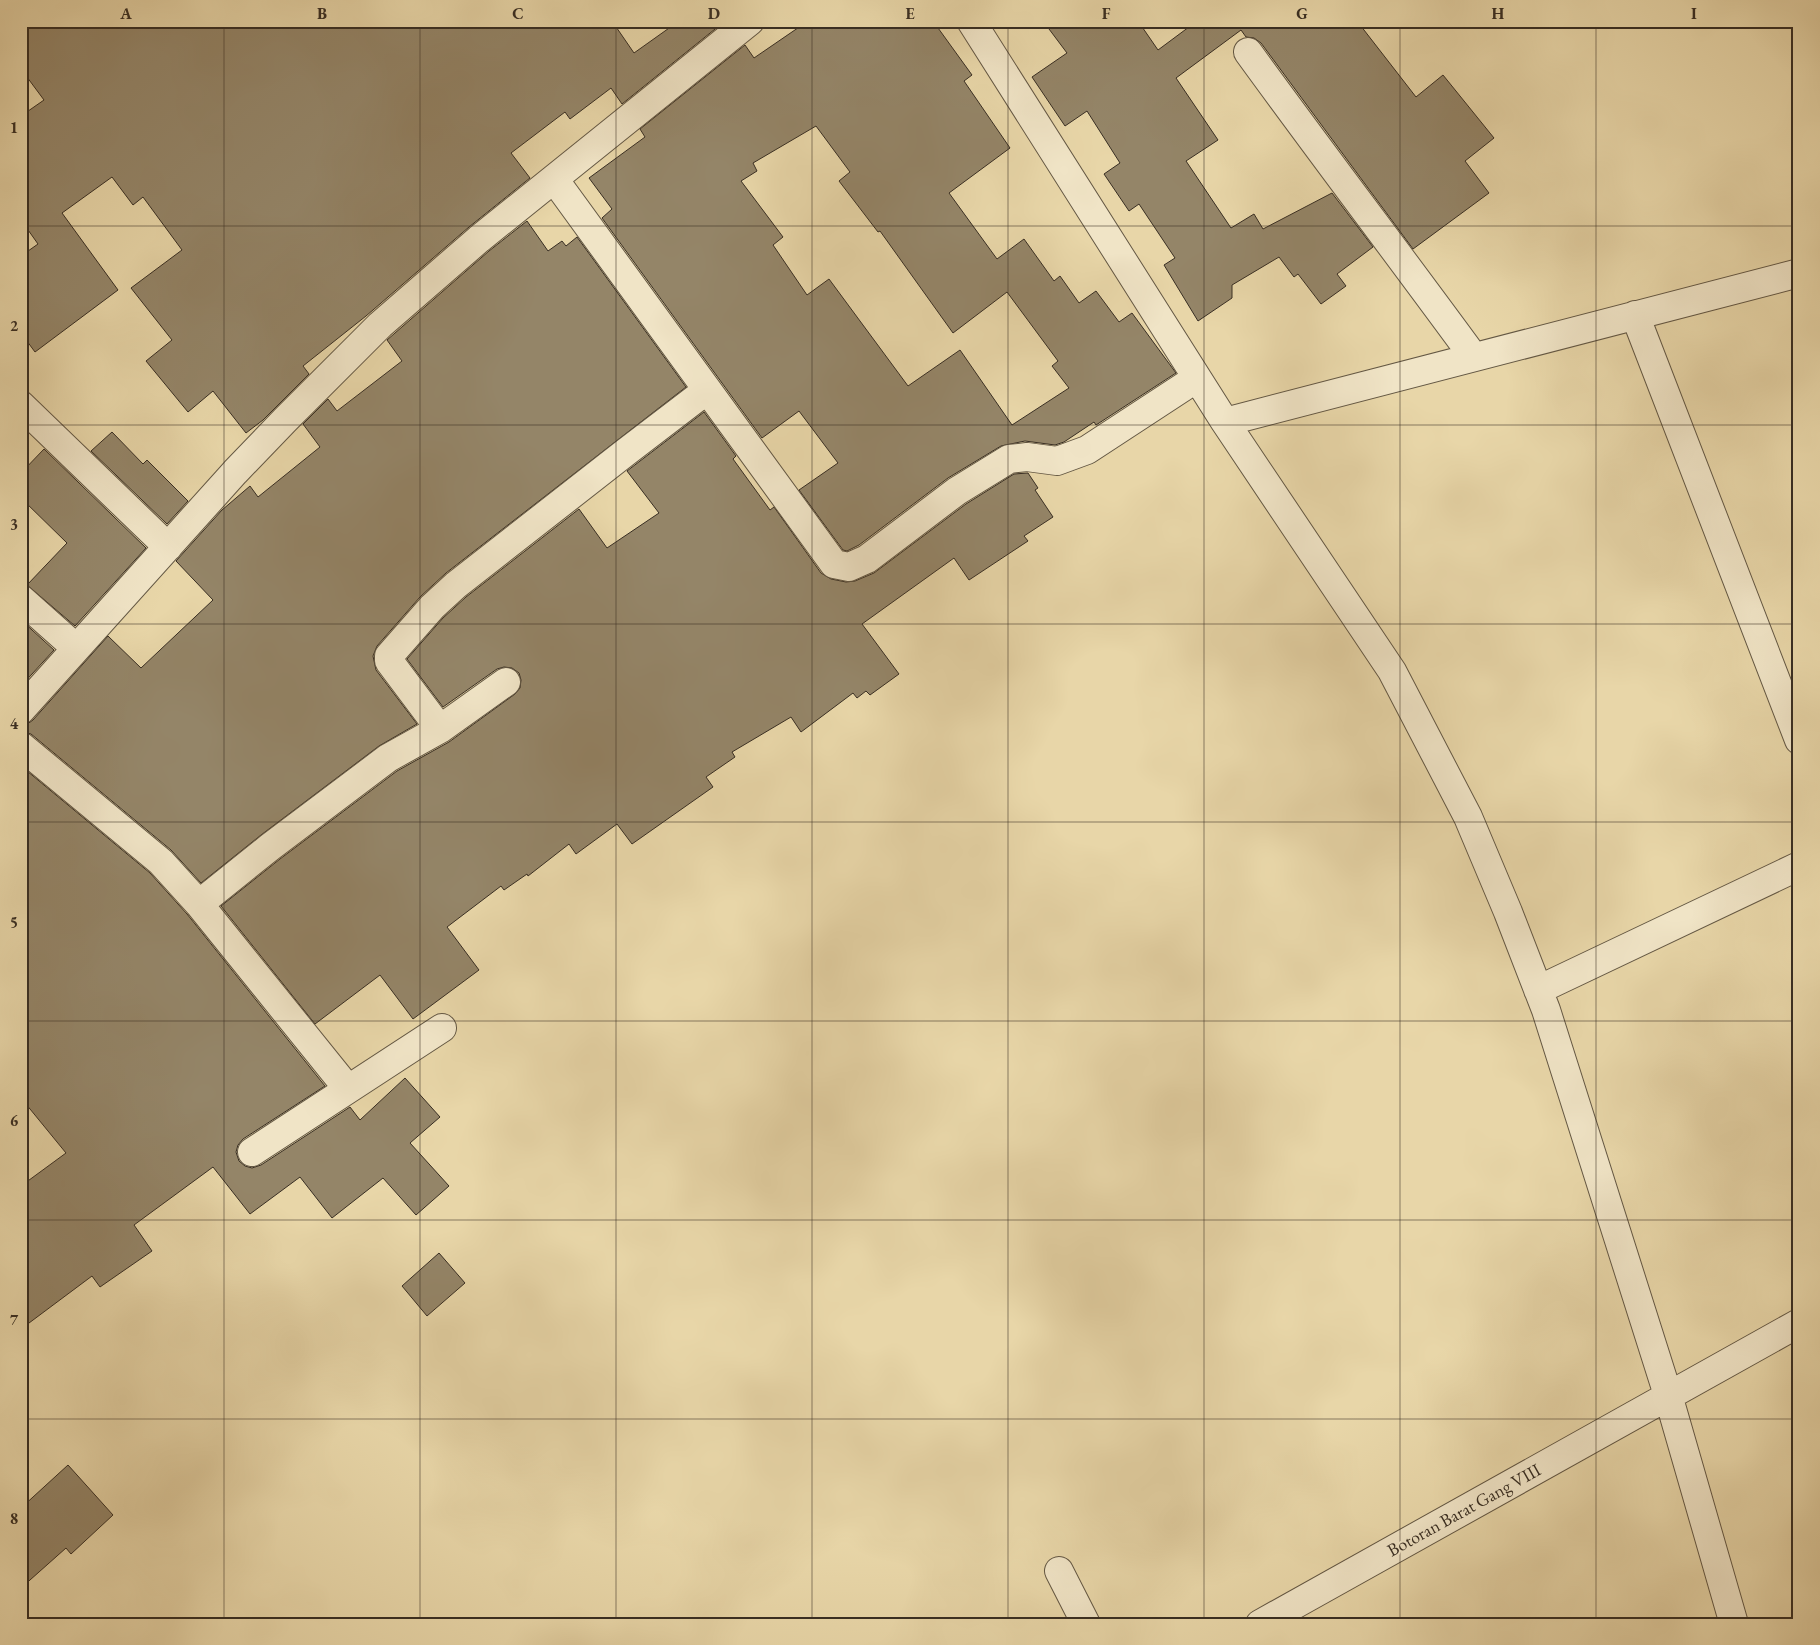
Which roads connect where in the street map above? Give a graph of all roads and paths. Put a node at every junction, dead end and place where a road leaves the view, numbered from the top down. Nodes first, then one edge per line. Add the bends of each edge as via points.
1 (750, 21) edge
2 (971, 21) edge
3 (1248, 52) dead end
4 (554, 179) junction
5 (1799, 273) edge
6 (1635, 315) junction
7 (1473, 356) junction
8 (1197, 378) junction
9 (707, 390) junction
10 (21, 405) edge
11 (1225, 422) junction
12 (168, 547) junction
13 (21, 599) edge
14 (76, 648) junction
15 (506, 682) dead end
16 (21, 710) edge
17 (440, 729) junction
18 (1799, 740) edge
19 (21, 746) edge
20 (1799, 866) edge
21 (199, 904) junction
22 (1538, 990) junction
23 (442, 1028) dead end
24 (348, 1088) junction
25 (252, 1152) dead end
26 (1799, 1323) edge
27 (1668, 1395) junction
28 (1059, 1571) dead end
29 (1086, 1624) edge
30 (1260, 1624) edge
31 (1734, 1624) edge

1 - 4 street
2 - 8 street
3 - 7 street
4 - 9 street
4 - 12 street via 380,325 284,420
5 - 6 street
6 - 7 street
6 - 18 street
7 - 11 street
8 - 9 street via 1087,450 1057,461 1027,457 1009,459 957,491 867,559 849,567 834,564
8 - 11 street
9 - 17 street via 456,585 389,656 389,661
10 - 12 street
11 - 22 street via 1392,671 1468,817
12 - 14 street
13 - 14 street
14 - 16 street
15 - 17 street
17 - 21 street via 388,758
19 - 21 street via 144,846
20 - 22 street
21 - 24 street
22 - 27 street
23 - 24 street
24 - 25 street
26 - 27 street, Botoran Barat Gang VIII
27 - 30 street, Botoran Barat Gang VIII
27 - 31 street
28 - 29 street

